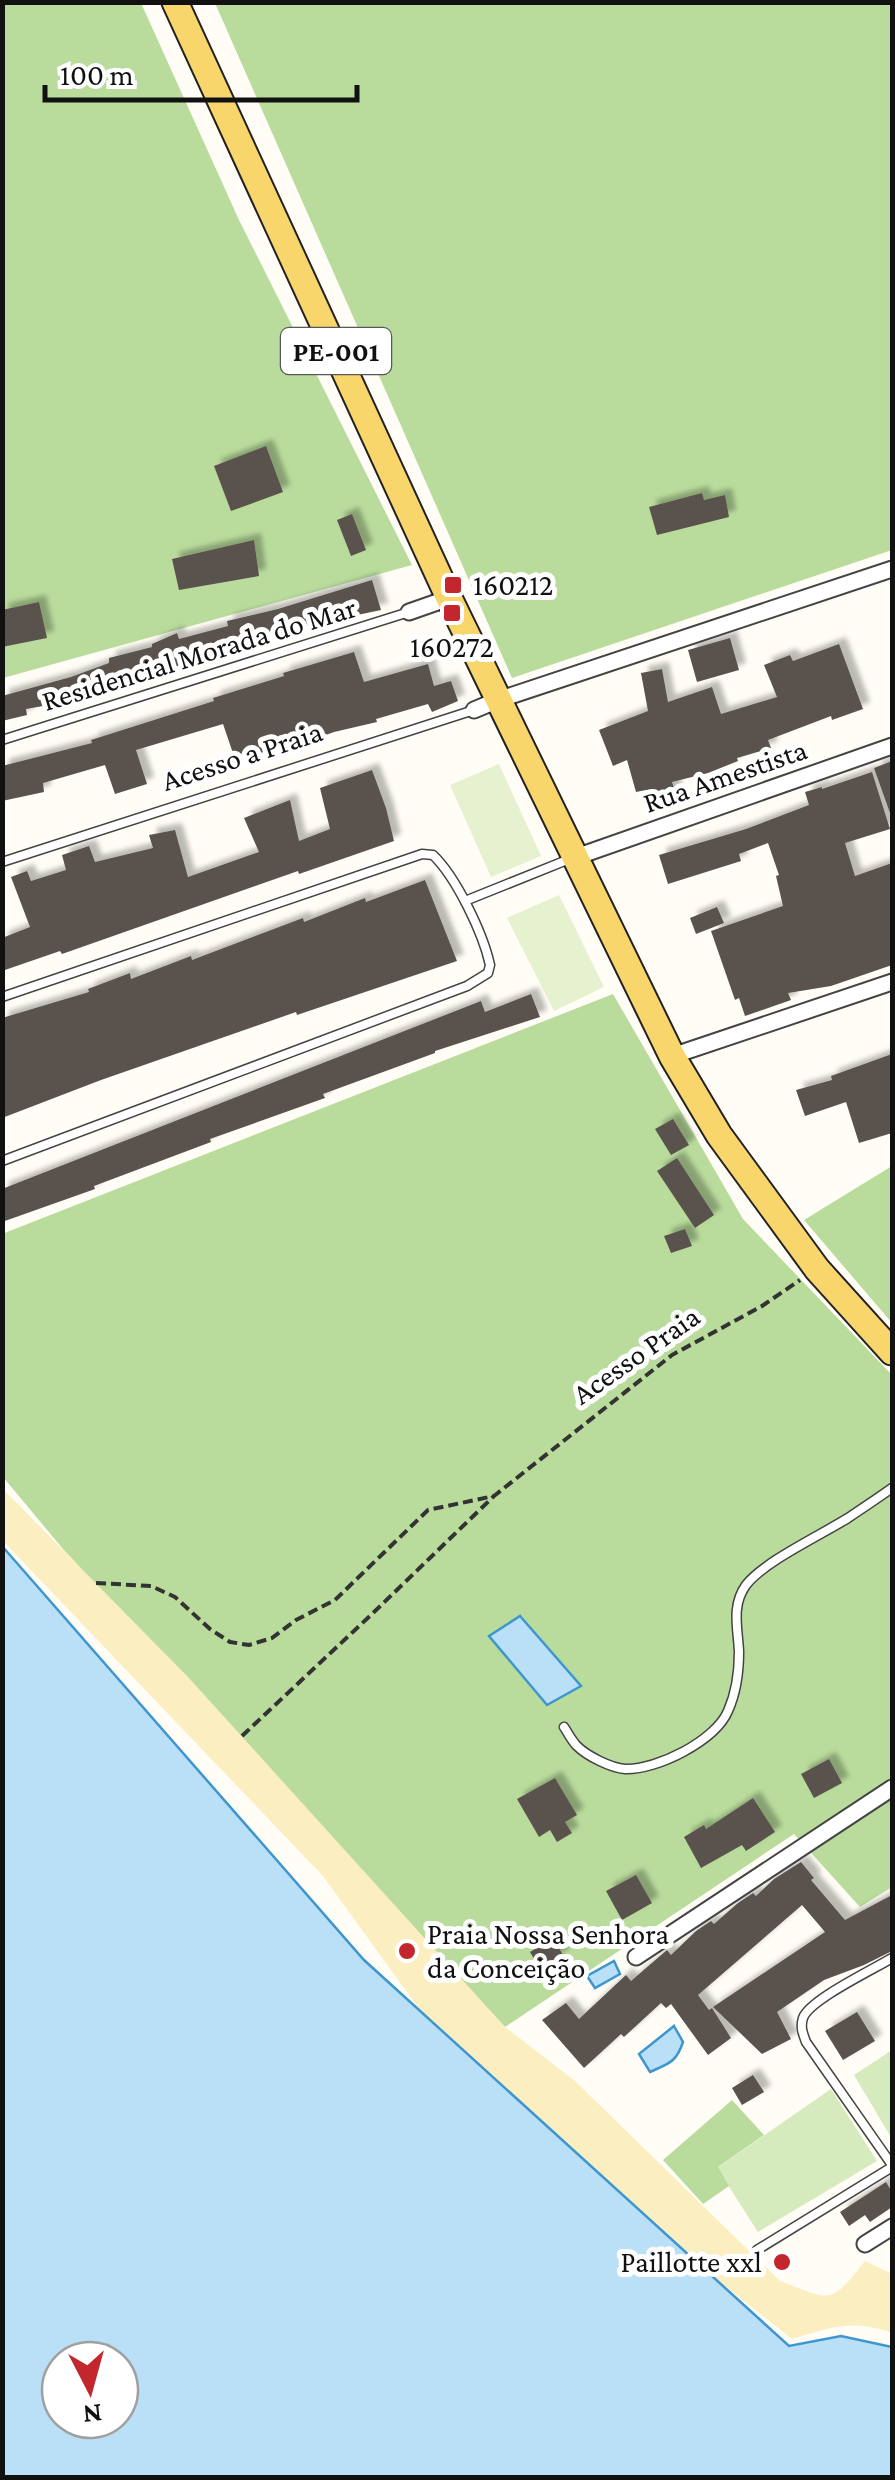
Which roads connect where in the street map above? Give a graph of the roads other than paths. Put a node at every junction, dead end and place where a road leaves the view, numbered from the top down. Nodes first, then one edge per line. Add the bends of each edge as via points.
1 (174, 2) edge
2 (892, 569) edge
3 (449, 598) junction
4 (409, 612) joint
5 (486, 705) junction
6 (2, 740) edge
7 (892, 746) edge
8 (576, 856) junction
9 (2, 862) edge
10 (465, 901) junction
11 (892, 982) edge
12 (2, 997) edge
13 (672, 1056) junction
14 (2, 1160) edge
15 (892, 1352) edge
16 (892, 1488) edge
17 (564, 1727) dead end
18 (892, 1788) edge
19 (636, 1957) dead end
20 (892, 1958) edge
21 (892, 2166) edge
22 (892, 2227) edge
23 (865, 2244) dead end
24 (757, 2250) dead end

1 - 3 main road, PE-001
2 - 5 street
3 - 4 street
3 - 5 main road, PE-001
4 - 6 lane, Residencial Morada do Mar
5 - 8 main road, PE-001
5 - 9 lane, Acesso a Praia
7 - 8 street, Rua Amestista
8 - 10 lane
8 - 13 main road, PE-001
10 - 12 lane via 439,861 422,854
10 - 14 lane via 488,957 482,978
11 - 13 street
13 - 15 main road, PE-001 via 719,1135 817,1269
16 - 17 lane via 748,1583 735,1619 736,1688 712,1733 650,1765 623,1769 578,1748
18 - 19 street
20 - 21 lane via 816,2002 801,2030
21 - 24 lane
22 - 23 street

